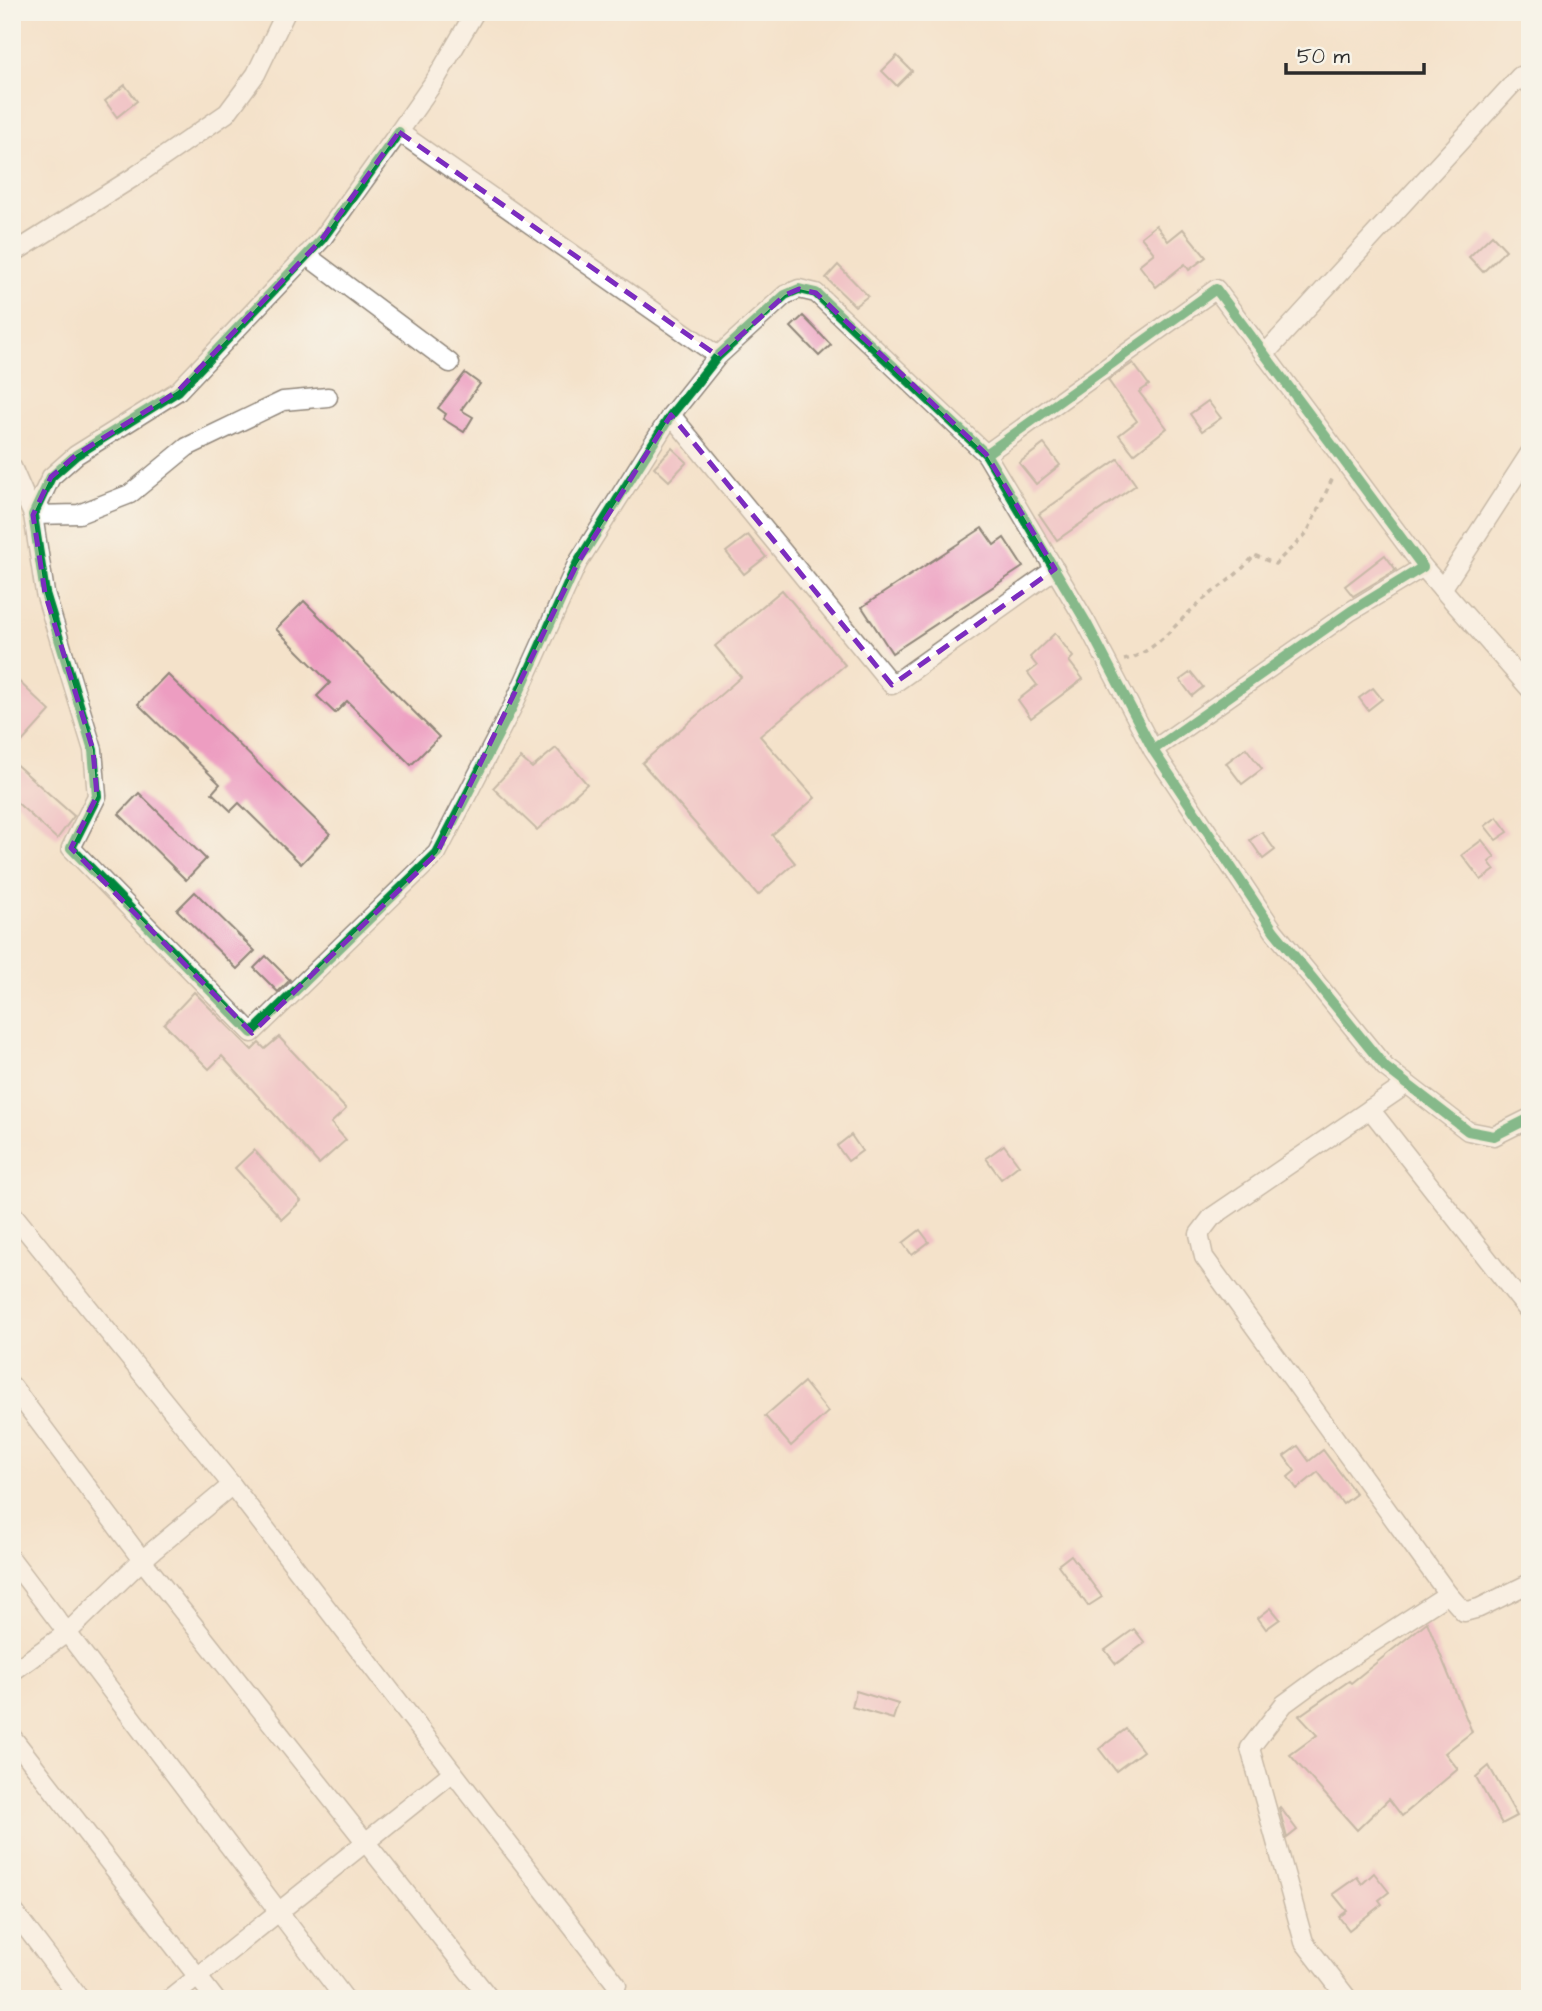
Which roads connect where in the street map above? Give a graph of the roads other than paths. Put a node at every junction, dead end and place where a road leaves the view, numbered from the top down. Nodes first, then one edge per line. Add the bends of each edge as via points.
1 (286, 12) edge
2 (475, 12) edge
3 (1530, 85) edge
4 (399, 132) junction
5 (12, 254) edge
6 (306, 255) junction
7 (1264, 355) junction
8 (718, 356) junction
9 (450, 363) dead end
10 (328, 397) dead end
11 (671, 415) junction
12 (1530, 453) edge
13 (986, 454) junction
14 (12, 467) edge
15 (33, 515) junction
16 (1423, 567) junction
17 (1055, 569) junction
18 (1442, 589) junction
19 (1530, 689) edge
20 (1153, 750) junction
21 (1407, 1084) junction
22 (1370, 1109) junction
23 (1530, 1118) edge
24 (14, 1218) edge
25 (1530, 1312) edge
26 (12, 1386) edge
27 (233, 1485) junction
28 (12, 1560) edge
29 (142, 1560) junction
30 (1530, 1583) edge
31 (1448, 1594) junction
32 (68, 1632) junction
33 (12, 1672) edge
34 (12, 1737) edge
35 (453, 1772) junction
36 (366, 1844) junction
37 (12, 1909) edge
38 (277, 1914) junction
39 (198, 1977) junction
40 (617, 1985) dead end
41 (80, 1999) edge
42 (170, 1999) edge
43 (215, 1999) edge
44 (345, 1999) edge
45 (490, 1999) edge
46 (1348, 1999) edge

1 - 5 street via 256,74 227,113
2 - 4 street
3 - 7 street via 1520,76
4 - 6 street
4 - 8 street
6 - 9 street
6 - 15 street via 178,391 76,455 51,477
7 - 13 street via 1216,289
7 - 16 street
8 - 11 street
8 - 13 street via 785,295 799,289 816,293
10 - 15 street via 283,401 187,447 130,494 79,514
11 - 15 street via 577,564 513,706 437,853 251,1032 71,848 97,796 93,750 44,593
11 - 17 street via 892,685
12 - 18 street
13 - 17 street
14 - 15 street
16 - 18 street
16 - 20 street via 1351,611
17 - 20 street
18 - 19 street
20 - 21 street via 1274,931 1385,1067
21 - 22 street
21 - 23 street via 1468,1131 1494,1136
22 - 25 street
22 - 31 street via 1212,1217 1199,1234 1204,1257
24 - 27 street
26 - 29 street
27 - 29 street
27 - 35 street
28 - 32 street
29 - 32 street
29 - 36 street
30 - 31 street via 1464,1612
31 - 46 street via 1284,1704 1250,1748 1304,1942
32 - 33 street
32 - 38 street
34 - 39 street
35 - 36 street
35 - 40 street
36 - 38 street
36 - 45 street
37 - 41 street
38 - 39 street
38 - 44 street
39 - 42 street
39 - 43 street

